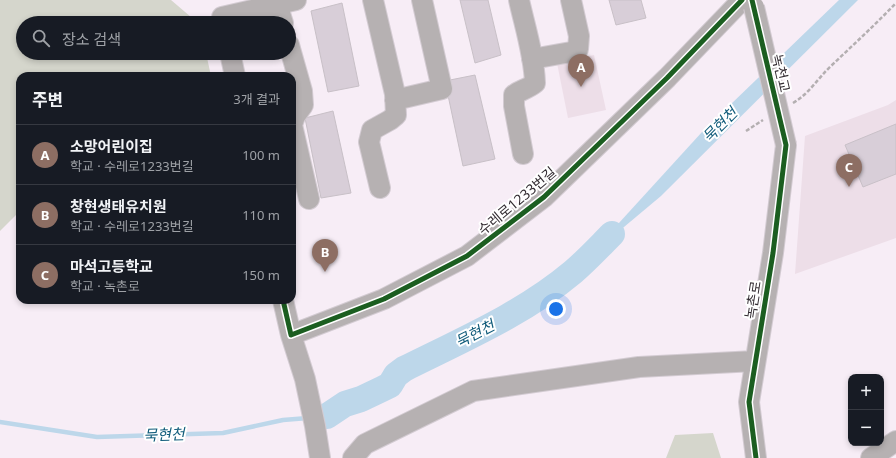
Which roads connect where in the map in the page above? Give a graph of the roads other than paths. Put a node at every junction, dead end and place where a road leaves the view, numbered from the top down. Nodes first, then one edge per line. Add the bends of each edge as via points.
1 (373, 0) edge
2 (422, 0) edge
3 (519, 0) edge
4 (571, 0) edge
5 (286, 2) edge
6 (749, 2) edge
7 (221, 13) edge
8 (284, 16) edge
9 (532, 59) junction
10 (232, 60) edge
11 (293, 60) edge
12 (234, 72) edge
13 (395, 100) junction
14 (296, 115) edge
15 (296, 142) edge
16 (786, 145) joint
17 (523, 154) dead end
18 (380, 188) dead end
19 (309, 199) dead end
20 (284, 304) edge
21 (291, 335) junction
22 (755, 362) junction
23 (896, 441) edge
24 (320, 458) edge
25 (353, 458) edge
26 (756, 458) edge
27 (871, 458) edge

1 - 13 street
2 - 13 street via 442,89
3 - 9 street
4 - 9 street via 579,36 578,49
5 - 7 street
5 - 8 street
6 - 16 street, 녹천교, bridge
6 - 21 street, 수레로1233번길 via 544,197 467,256 384,299
9 - 17 street via 535,83 514,95
10 - 12 street
11 - 14 street via 303,105
13 - 18 street via 396,116 372,130 370,135 369,142
15 - 19 street
16 - 22 street, 녹촌로 via 773,253
20 - 21 street
21 - 24 street via 305,379 316,426
22 - 25 street via 639,367 473,391 365,444
22 - 26 street, 녹촌로 via 749,402
23 - 27 street

